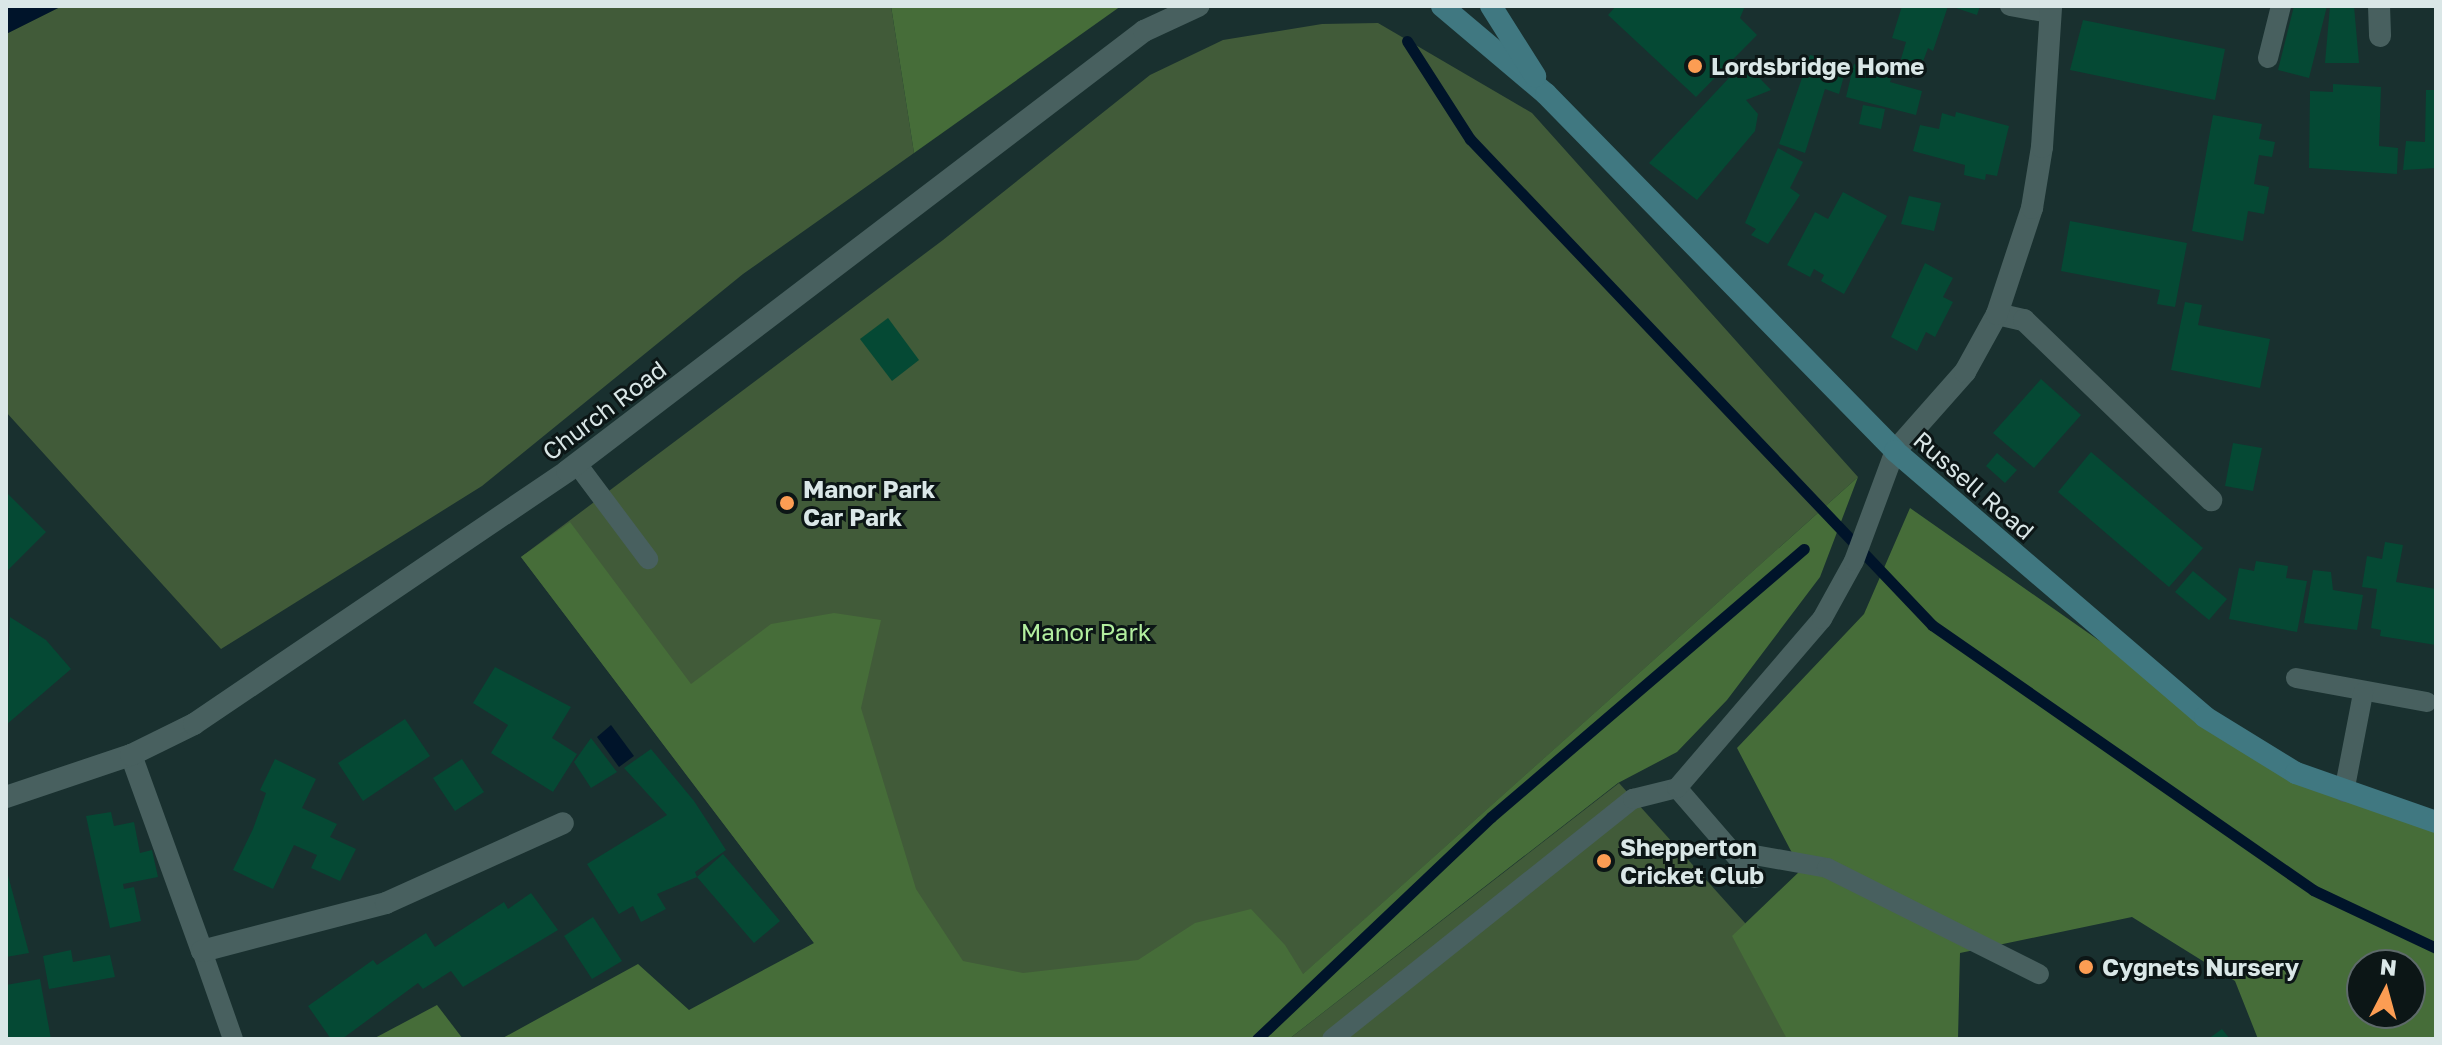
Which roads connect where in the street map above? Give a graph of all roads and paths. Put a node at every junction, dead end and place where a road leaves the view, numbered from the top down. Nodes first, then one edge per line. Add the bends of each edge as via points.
1 (1198, 6) edge
2 (1442, 6) edge
3 (1491, 6) edge
4 (2010, 6) edge
5 (2281, 6) edge
6 (2379, 6) edge
7 (2050, 10) edge
8 (2380, 36) dead end
9 (2268, 58) dead end
10 (1546, 94) junction
11 (1997, 314) junction
12 (1895, 451) junction
13 (577, 464) junction
14 (2211, 500) dead end
15 (648, 559) dead end
16 (2296, 678) dead end
17 (2363, 693) junction
18 (2427, 702) dead end
19 (131, 755) junction
20 (1677, 788) junction
21 (2344, 792) junction
22 (6, 797) edge
23 (2436, 822) edge
24 (563, 823) dead end
25 (1732, 851) junction
26 (1755, 878) dead end
27 (202, 951) junction
28 (2039, 974) dead end
29 (233, 1039) edge
30 (1332, 1039) edge

1 - 13 street, Church Road via 1144,31
2 - 10 main road, Russell Road
3 - 10 main road, Russell Road
4 - 7 lane
5 - 9 lane
6 - 8 street
7 - 11 street via 2042,147 2032,208
10 - 12 main road, Russell Road
11 - 12 street via 1965,372
11 - 14 street via 2024,320
12 - 20 lane via 1854,561 1822,619
12 - 21 main road, Russell Road via 2205,717 2296,773
13 - 15 lane
13 - 19 street, Church Road via 194,724
16 - 17 lane
17 - 18 lane
17 - 21 lane
19 - 22 street, Church Road
19 - 27 street
20 - 25 lane
20 - 30 lane via 1633,799
21 - 23 main road, Russell Road
24 - 27 street via 386,903
25 - 26 lane
25 - 28 lane via 1827,868
27 - 29 lane

